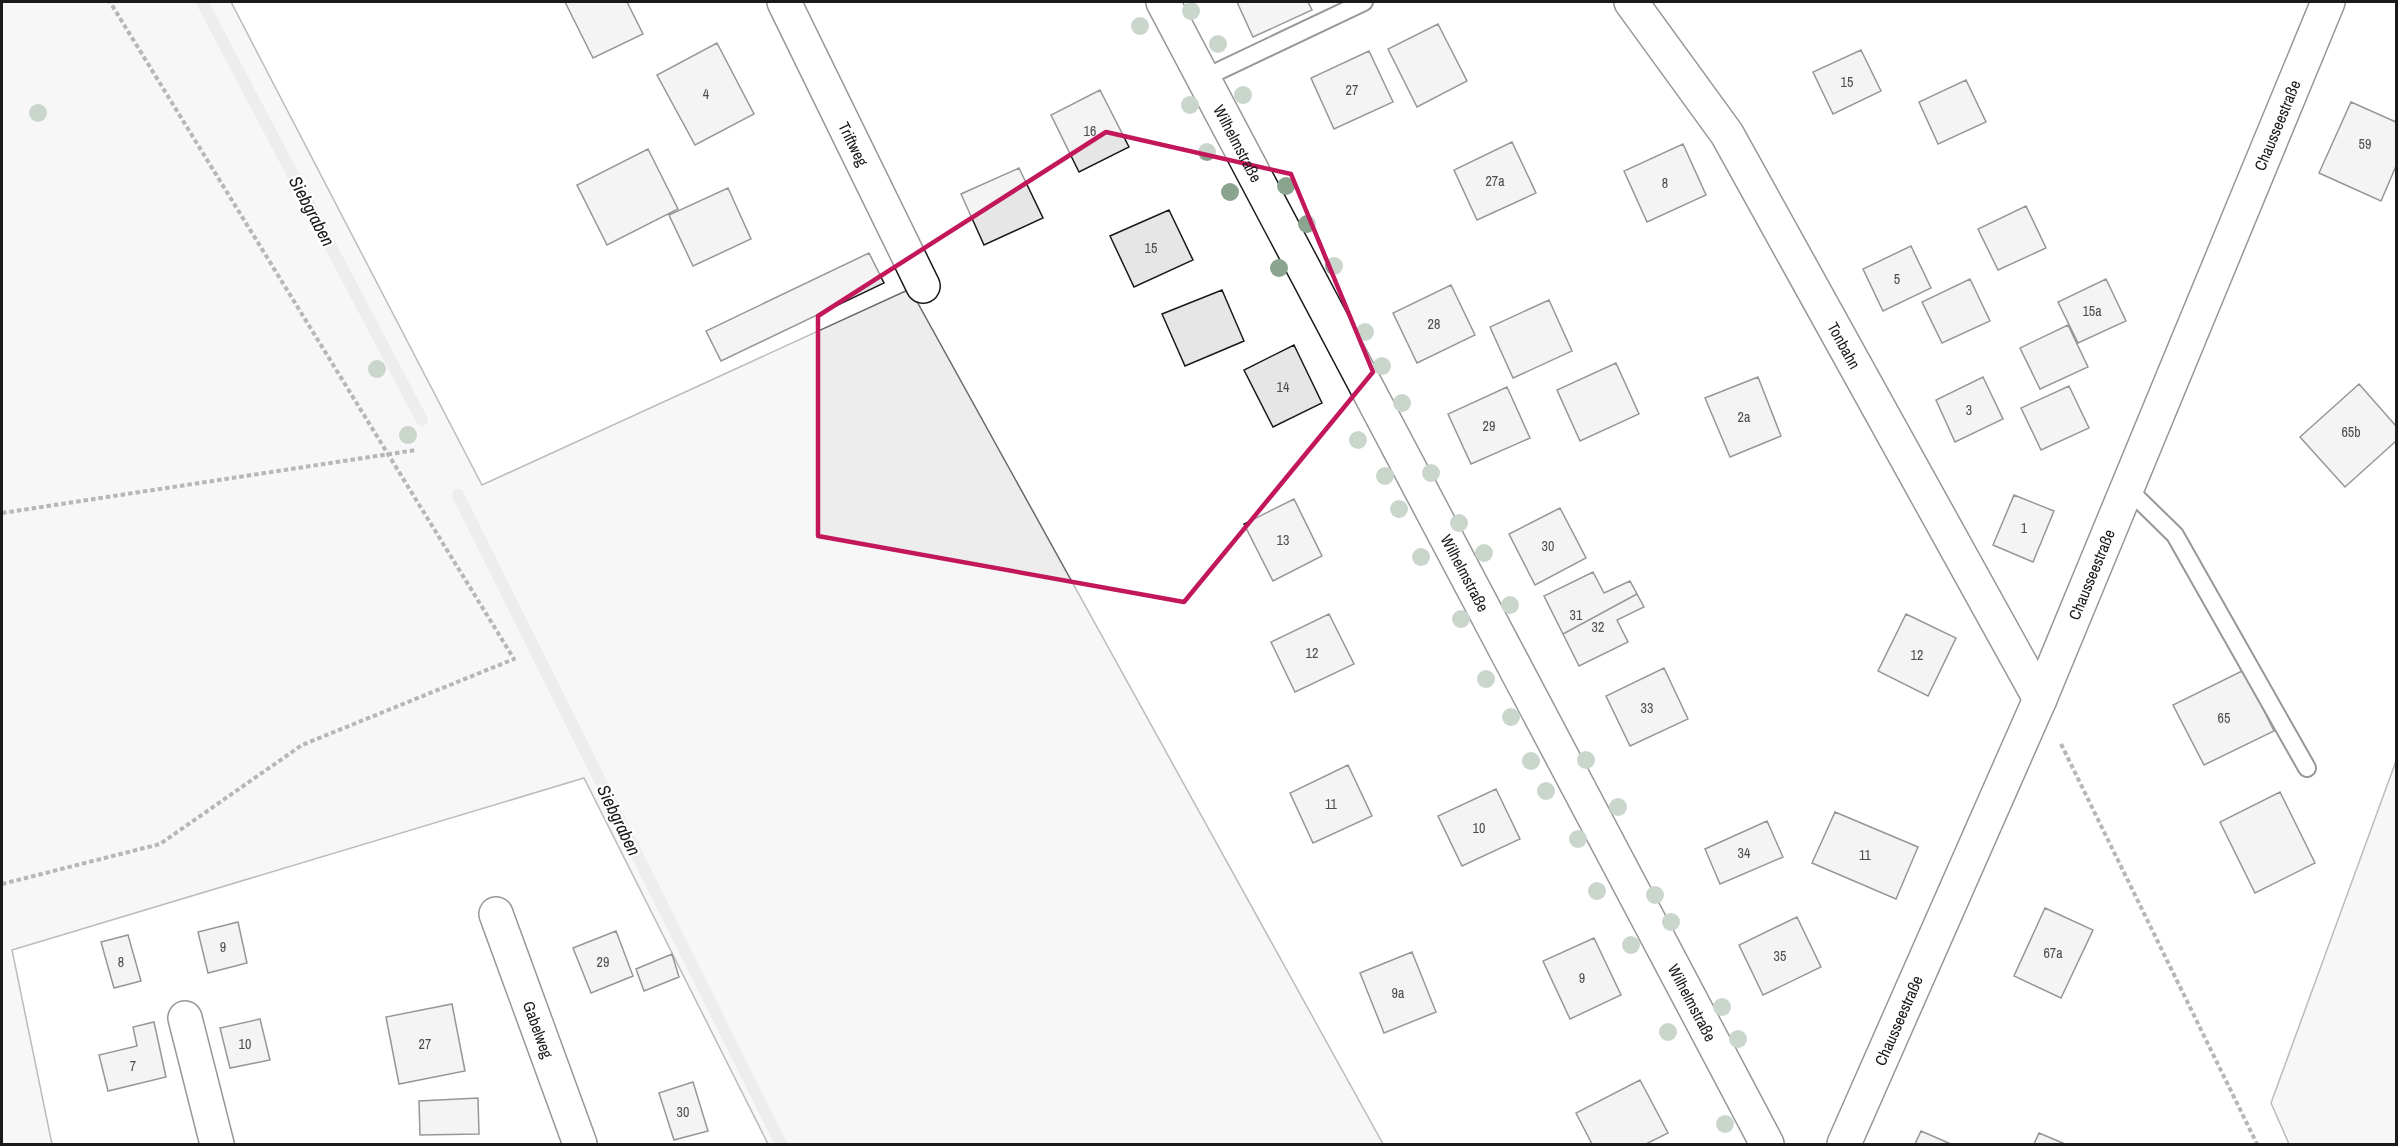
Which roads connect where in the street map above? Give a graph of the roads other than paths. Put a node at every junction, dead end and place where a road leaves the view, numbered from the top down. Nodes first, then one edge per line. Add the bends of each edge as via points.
1 (784, 2) edge
2 (1163, 2) edge
3 (1364, 2) edge
4 (1631, 2) edge
5 (2328, 2) edge
6 (1204, 78) junction
7 (923, 286) dead end
8 (2127, 489) junction
9 (2040, 699) junction
10 (2307, 768) dead end
11 (496, 914) dead end
12 (185, 1018) dead end
13 (217, 1144) edge
14 (580, 1144) edge
15 (1767, 1144) edge
16 (1844, 1144) edge

1 - 7 street, Triftweg
2 - 6 street, Wilhelmstraße
3 - 6 lane
4 - 9 street, Tonbahn via 1727,134
5 - 8 street, Chausseestraße
6 - 15 street, Wilhelmstraße
8 - 9 street, Chausseestraße
8 - 10 lane via 2175,535
9 - 16 street, Chausseestraße
11 - 14 street, Gabelweg
12 - 13 street

